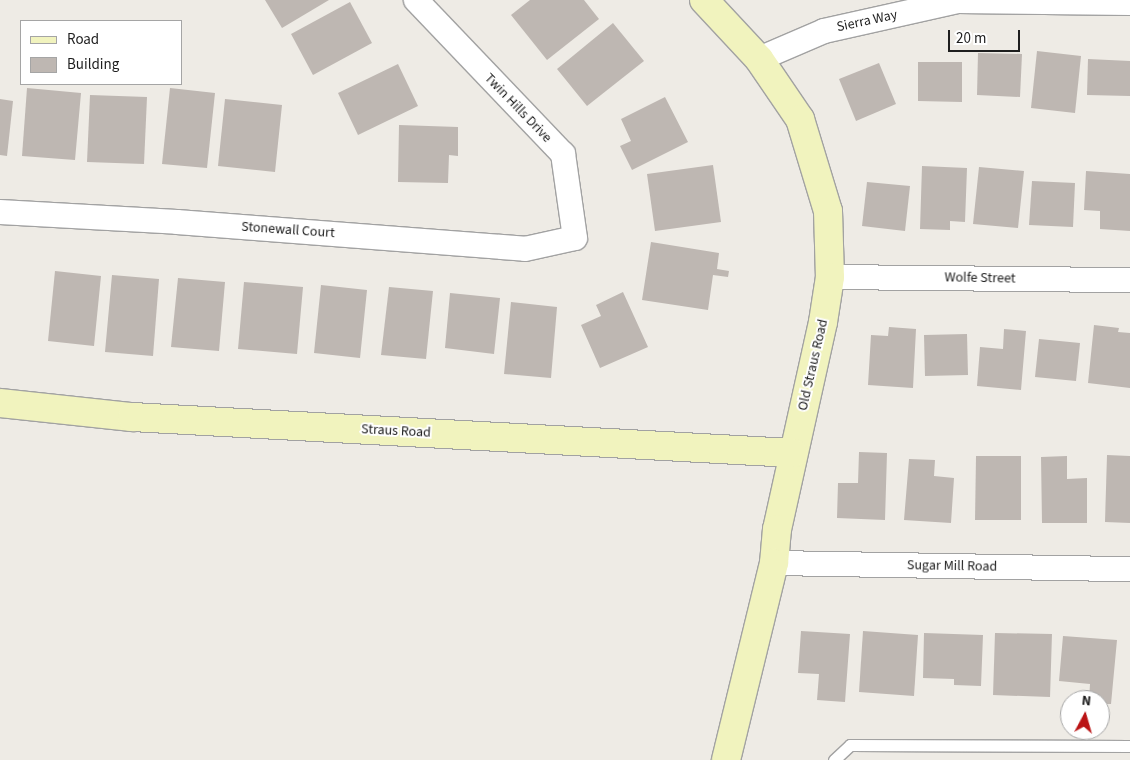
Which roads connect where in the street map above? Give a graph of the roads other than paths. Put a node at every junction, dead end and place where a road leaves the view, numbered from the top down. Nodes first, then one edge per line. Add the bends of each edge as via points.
1 (416, 0) edge
2 (704, 0) edge
3 (1130, 3) edge
4 (760, 59) junction
5 (0, 212) edge
6 (574, 238) joint
7 (830, 277) junction
8 (1130, 280) edge
9 (0, 403) edge
10 (793, 453) junction
11 (774, 563) junction
12 (1130, 569) edge
13 (1130, 746) edge
14 (726, 760) edge
15 (834, 760) edge

1 - 6 street, Twin Hills Drive via 563,154
2 - 4 street, Old Straus Road
3 - 4 street, Sierra Way via 958,1 824,31
4 - 7 street, Old Straus Road via 800,119 828,211
5 - 6 street, Stonewall Court via 525,249
7 - 8 street, Wolfe Street
7 - 10 street, Old Straus Road
9 - 10 street, Straus Road via 132,417
10 - 11 street, Old Straus Road via 777,529
11 - 12 street, Sugar Mill Road
11 - 14 street, Old Straus Road
13 - 15 lane via 850,745

